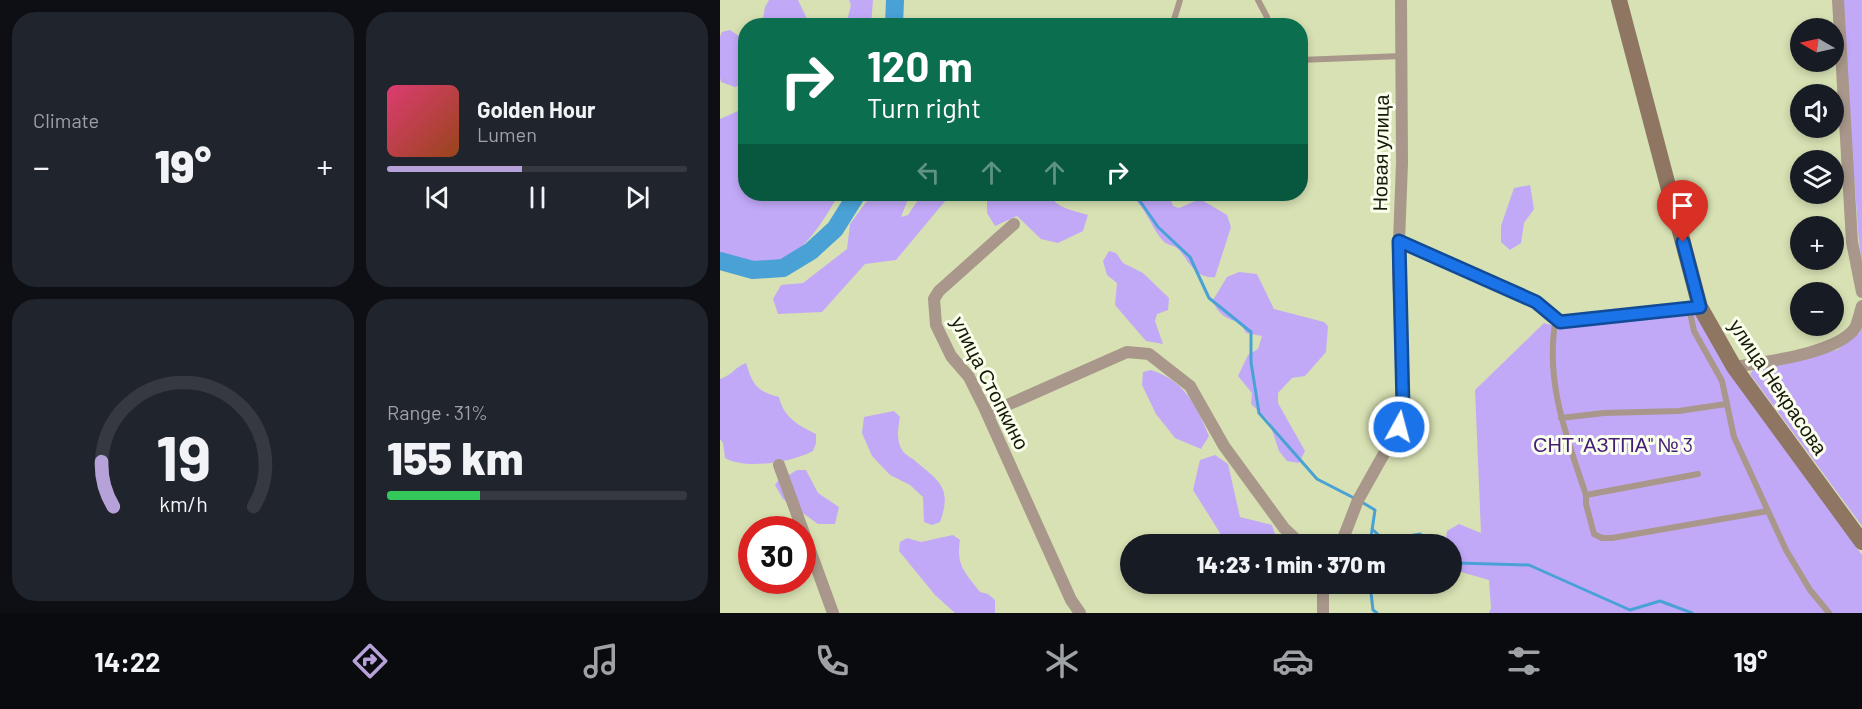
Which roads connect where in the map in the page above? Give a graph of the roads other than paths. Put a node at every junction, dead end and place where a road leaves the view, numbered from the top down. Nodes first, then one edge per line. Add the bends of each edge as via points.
1 (1180, 0) edge
2 (1258, 0) edge
3 (1401, 0) edge
4 (1619, 0) edge
5 (1838, 0) edge
6 (1174, 18) edge
7 (1267, 18) edge
8 (1401, 56) junction
9 (1308, 60) edge
10 (1014, 225) dead end
11 (1399, 241) junction
12 (1862, 292) edge
13 (1862, 306) edge
14 (1694, 308) junction
15 (1556, 318) junction
16 (1734, 367) junction
17 (1726, 404) junction
18 (987, 414) junction
19 (1561, 418) junction
20 (779, 465) dead end
21 (1698, 474) dead end
22 (1586, 495) junction
23 (1767, 511) junction
24 (1290, 534) edge
25 (1345, 534) edge
26 (1862, 542) edge
27 (1323, 594) edge
28 (833, 613) edge
29 (1080, 613) edge
30 (1323, 613) edge
31 (1829, 613) edge

1 - 6 lane
2 - 7 lane
3 - 8 street, Новая улица
4 - 14 main road, улица Некрасова
5 - 12 street via 1852,242
8 - 9 lane
8 - 11 street, Новая улица
10 - 18 street, улица Стопкино via 934,299 936,325 942,339 969,377
11 - 15 street via 1536,302
11 - 25 street, Новая улица via 1403,406 1399,427 1358,500
13 - 16 street via 1854,329 1834,345
14 - 15 street via 1560,322
14 - 16 main road, улица Некрасова
14 - 17 lane via 1694,331 1722,381
15 - 19 lane via 1552,355
16 - 26 main road, улица Некрасова
17 - 19 lane via 1679,411 1604,412
17 - 23 lane via 1734,437
18 - 24 street via 1128,352 1149,354 1190,386 1224,446
18 - 29 street, улица Стопкино
19 - 22 lane
20 - 28 street
21 - 22 lane
22 - 23 lane via 1594,534 1602,538
23 - 31 lane via 1804,580
27 - 30 street

